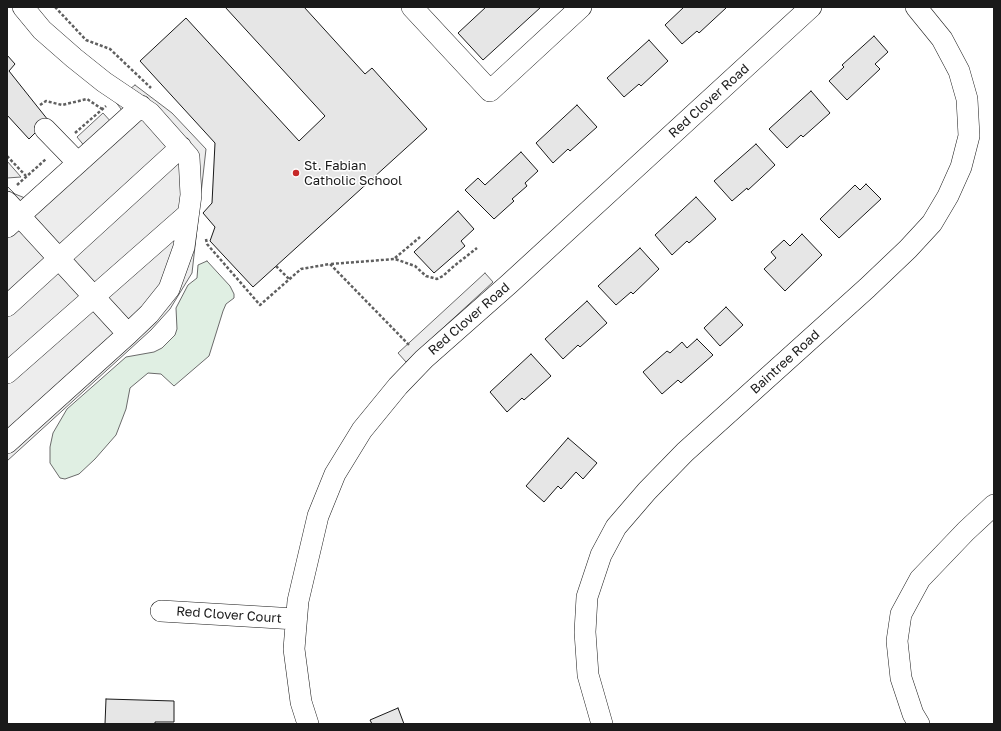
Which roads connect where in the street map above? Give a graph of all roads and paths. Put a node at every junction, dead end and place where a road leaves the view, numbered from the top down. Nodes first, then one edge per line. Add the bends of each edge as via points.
1 (22, 7) edge
2 (412, 7) edge
3 (581, 7) edge
4 (811, 7) edge
5 (916, 7) edge
6 (40, 104) dead end
7 (141, 106) junction
8 (102, 109) dead end
9 (45, 129) dead end
10 (181, 147) junction
11 (7, 156) edge
12 (78, 163) junction
13 (26, 176) dead end
14 (188, 214) junction
15 (11, 215) edge
16 (206, 236) dead end
17 (420, 237) dead end
18 (478, 248) dead end
19 (59, 258) junction
20 (395, 259) junction
21 (330, 264) junction
22 (276, 266) dead end
23 (289, 280) junction
24 (93, 296) junction
25 (7, 306) edge
26 (128, 334) junction
27 (424, 359) junction
28 (7, 373) edge
29 (7, 443) edge
30 (994, 505) edge
31 (161, 611) dead end
32 (296, 620) junction
33 (308, 724) edge
34 (602, 724) edge
35 (919, 724) edge

1 - 7 street via 42,30 74,58 104,82
2 - 3 street via 490,91
4 - 27 street, Red Clover Road
5 - 34 street, Baintree Road via 942,39 959,71 967,99 969,136 961,167 932,223 908,249 685,452 616,527 601,555 589,590 585,632 588,675
6 - 8 path via 46,101 62,104 87,99
7 - 10 street
7 - 12 street
9 - 12 street
10 - 14 street via 189,157 191,195
10 - 19 street
11 - 13 path
12 - 15 street
14 - 24 street
14 - 26 street via 184,247 169,289 149,314
15 - 19 street
16 - 23 path via 207,244 260,305
17 - 20 path
18 - 20 path via 437,279 426,276 415,266
19 - 24 street
19 - 25 street
20 - 21 path
21 - 23 path via 301,268
21 - 27 path
22 - 23 path
24 - 26 street
24 - 28 street
26 - 29 street
27 - 32 street, Red Clover Road via 362,430 335,474 318,516
30 - 35 street via 920,579 901,614 897,641 901,678
31 - 32 street, Red Clover Court
32 - 33 street, Red Clover Road via 294,648 301,702

